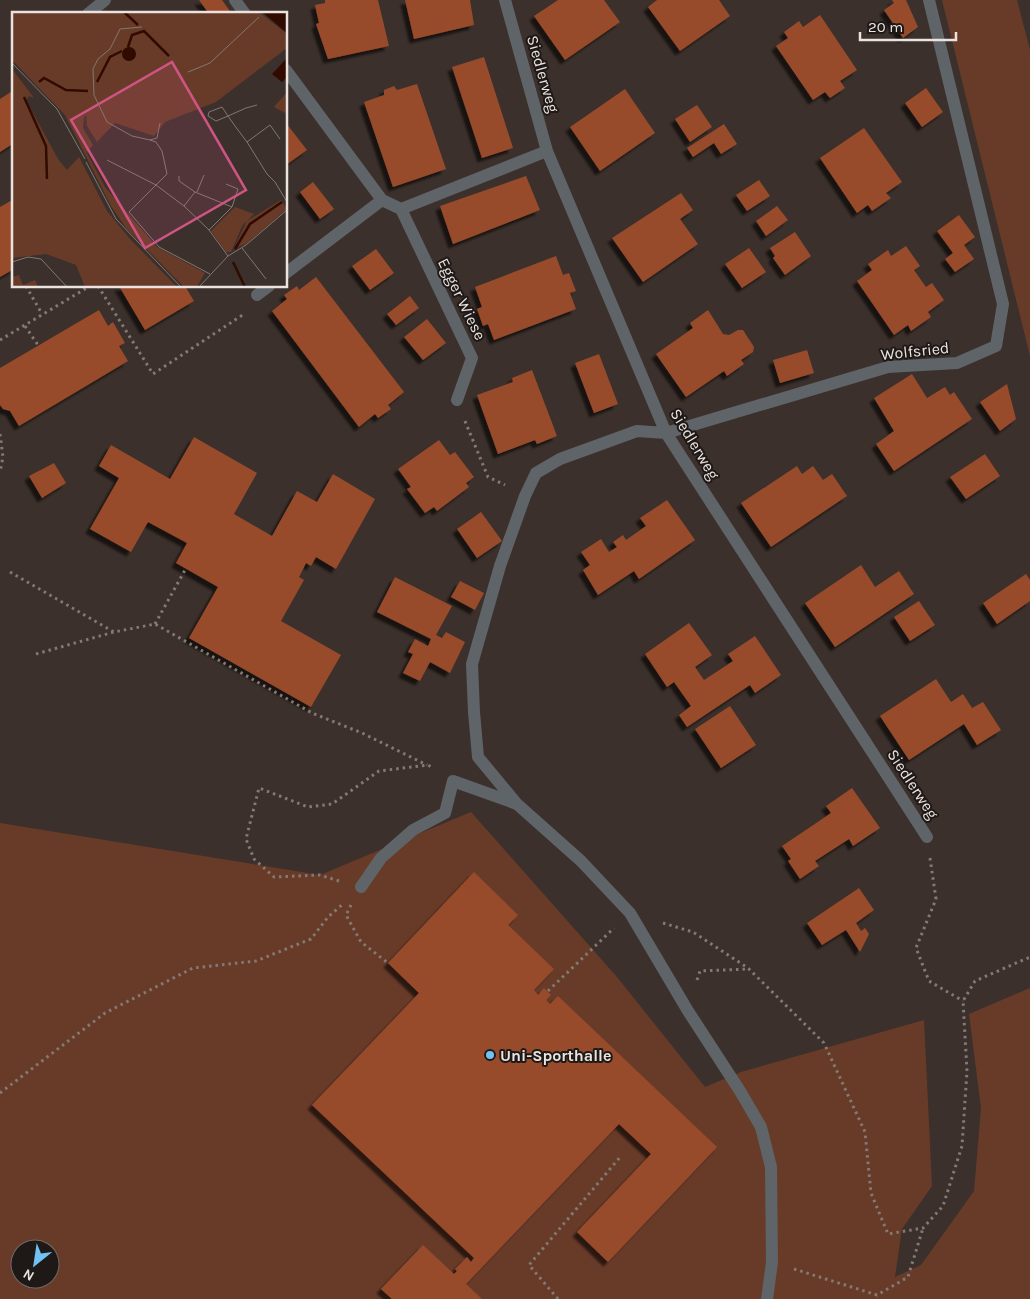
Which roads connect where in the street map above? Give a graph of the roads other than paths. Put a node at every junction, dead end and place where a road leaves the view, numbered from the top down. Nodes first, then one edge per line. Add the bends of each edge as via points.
1 (105, 0) edge
2 (235, 0) edge
3 (505, 0) edge
4 (929, 0) edge
5 (90, 12) edge
6 (244, 12) edge
7 (288, 73) edge
8 (547, 151) junction
9 (382, 200) junction
10 (401, 209) junction
11 (288, 271) edge
12 (266, 288) edge
13 (257, 295) road end
14 (457, 400) road end
15 (666, 433) junction
16 (517, 804) junction
17 (927, 837) road end
18 (361, 887) road end
19 (767, 1299) edge

1 - 5 street
2 - 6 street
3 - 8 street, Siedlerweg
4 - 15 street, Wolfsried via 1003,304 996,346 957,363 888,367
7 - 9 street
8 - 10 street
8 - 15 street, Siedlerweg
9 - 10 street
9 - 11 street
10 - 14 street, Egger Wiese via 472,358
12 - 13 street
15 - 16 street via 637,431 560,459 536,473 525,496 500,566 472,664 478,757
15 - 17 street, Siedlerweg
16 - 18 street via 453,782 445,813 413,830 381,858
16 - 19 street via 581,860 630,913 761,1127 771,1168 772,1262

